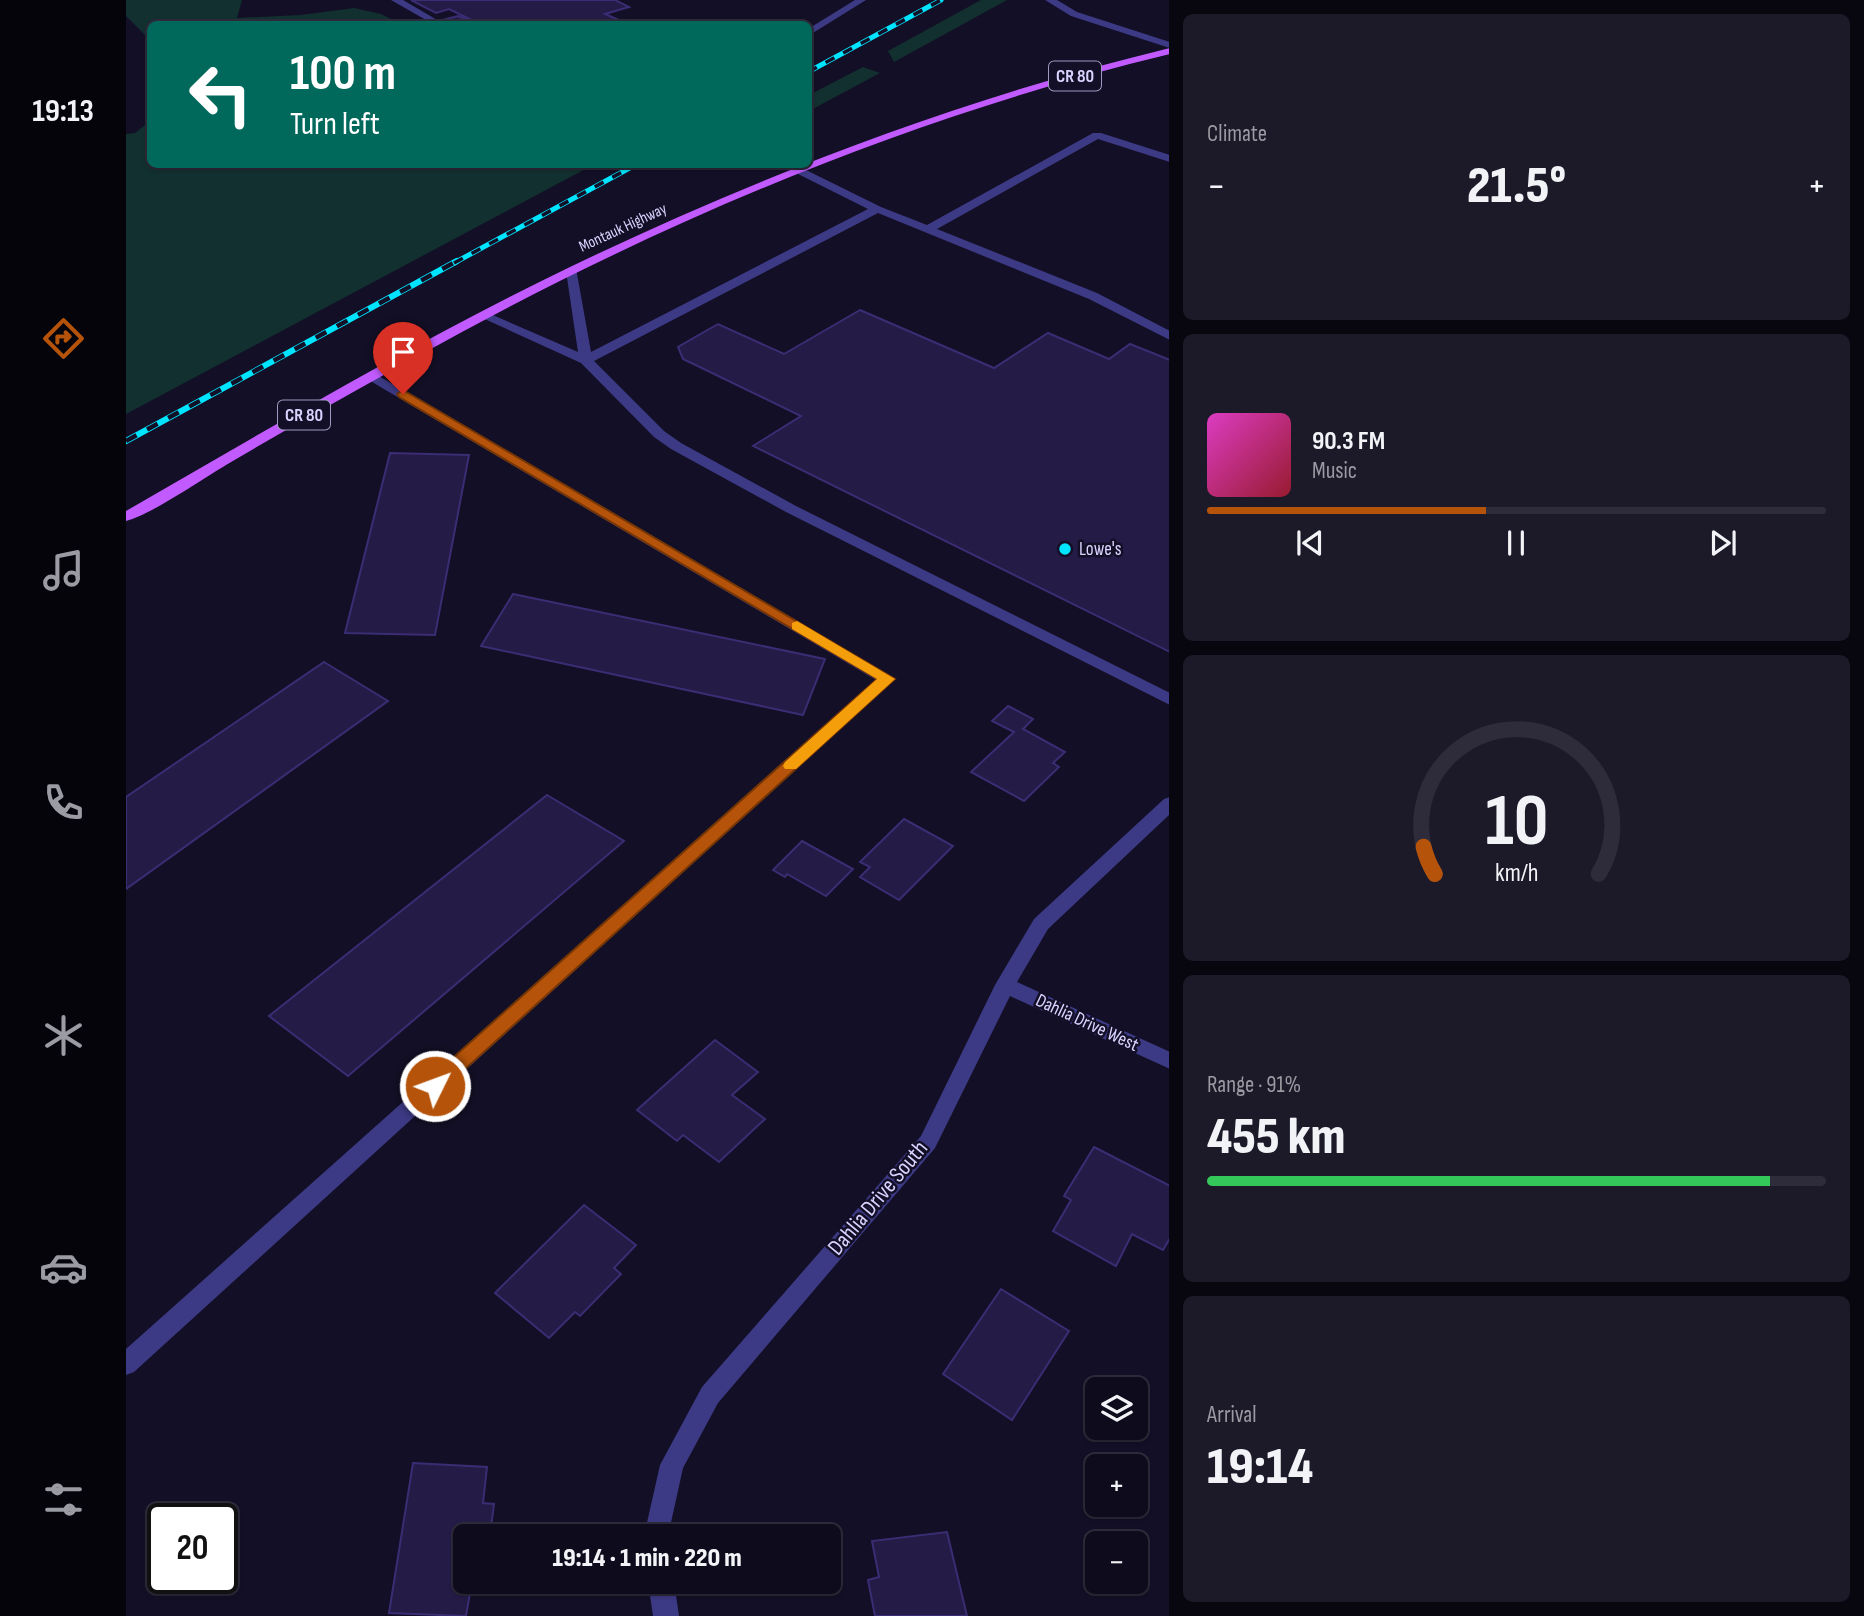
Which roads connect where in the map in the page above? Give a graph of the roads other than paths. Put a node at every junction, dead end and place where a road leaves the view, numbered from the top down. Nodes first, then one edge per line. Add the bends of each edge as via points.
1 (396, 0) edge
2 (861, 0) edge
3 (1050, 0) edge
4 (434, 21) edge
5 (812, 31) edge
6 (1169, 45) edge
7 (1169, 51) edge
8 (1169, 159) edge
9 (812, 167) edge
10 (808, 168) edge
11 (800, 171) junction
12 (877, 209) junction
13 (927, 230) junction
14 (572, 271) junction
15 (484, 316) junction
16 (1169, 335) edge
17 (586, 360) junction
18 (373, 376) junction
19 (126, 517) edge
20 (1169, 700) edge
21 (1169, 803) edge
22 (1005, 985) junction
23 (1169, 1061) edge
24 (126, 1364) edge
25 (659, 1524) edge
26 (663, 1594) edge
27 (666, 1616) edge

1 - 4 street
2 - 5 street
3 - 6 street via 1074,14
7 - 9 main road, Montauk Highway / CR 80 via 1011,95
8 - 13 street via 1097,135
10 - 11 main road, Montauk Highway / CR 80
11 - 12 street
11 - 14 main road, Montauk Highway / CR 80
12 - 13 street
12 - 17 street
13 - 16 street via 1093,296
14 - 15 main road, Montauk Highway / CR 80
14 - 17 street
15 - 17 street
15 - 18 main road, Montauk Highway / CR 80
17 - 20 street via 676,446
18 - 19 main road, Montauk Highway / CR 80
18 - 24 street via 887,679
21 - 22 street, Dahlia Drive South via 1041,924
22 - 23 street, Dahlia Drive West
22 - 25 street, Dahlia Drive South via 928,1142 710,1395 672,1465
26 - 27 street

